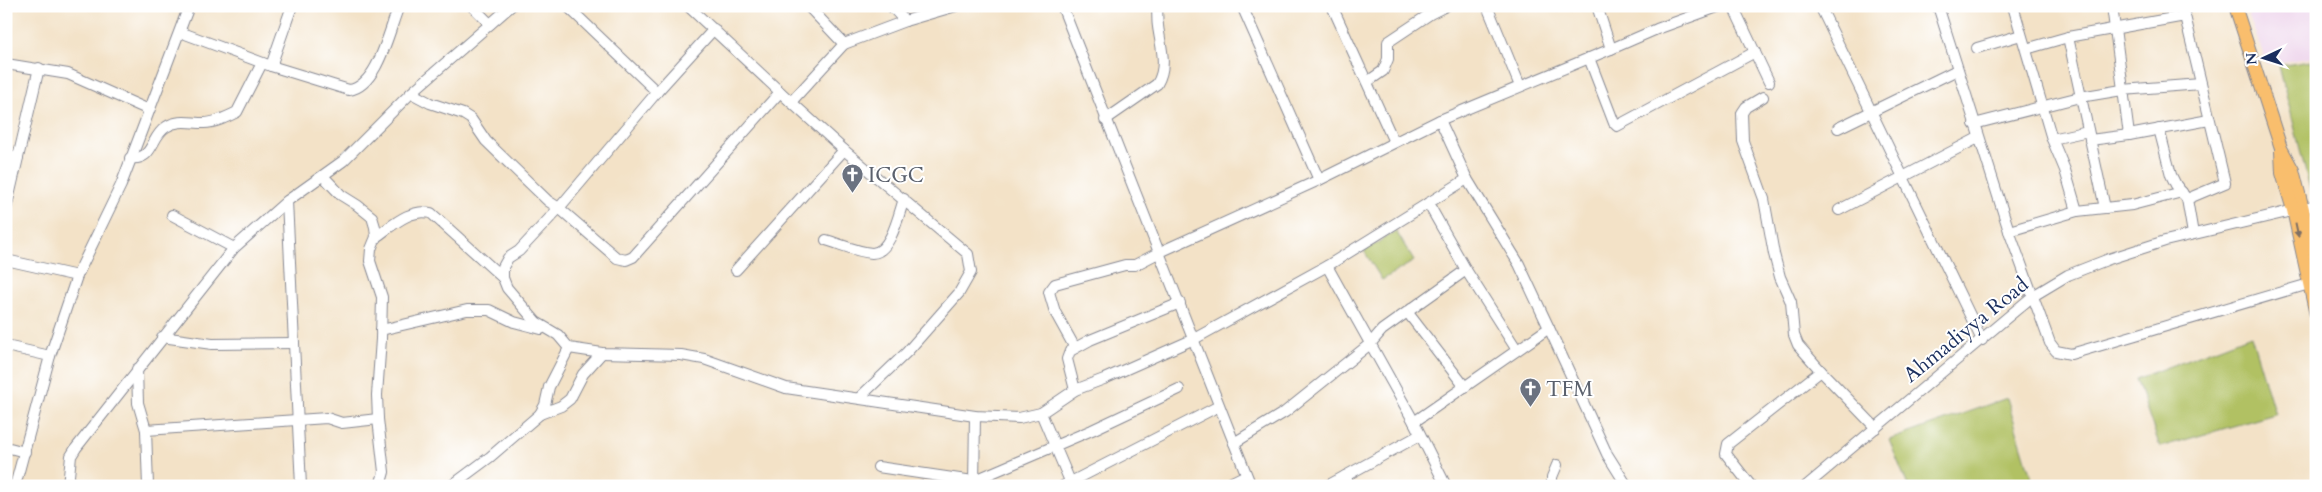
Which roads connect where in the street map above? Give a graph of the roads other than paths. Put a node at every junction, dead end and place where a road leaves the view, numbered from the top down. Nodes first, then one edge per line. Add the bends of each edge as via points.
1 (189, 6) edge
2 (292, 6) edge
3 (399, 6) edge
4 (472, 6) edge
5 (512, 6) edge
6 (567, 6) edge
7 (688, 6) edge
8 (808, 6) edge
9 (891, 6) edge
10 (956, 6) edge
11 (1062, 6) edge
12 (1158, 6) edge
13 (1242, 6) edge
14 (1332, 6) edge
15 (1446, 6) edge
16 (1487, 6) edge
17 (1597, 6) edge
18 (1720, 6) edge
19 (1733, 6) edge
20 (1820, 6) edge
21 (1938, 6) edge
22 (2012, 6) edge
23 (2112, 6) edge
24 (2235, 6) edge
25 (905, 21) junction
26 (490, 24) junction
27 (2115, 28) junction
28 (714, 29) junction
29 (180, 32) junction
30 (2021, 35) junction
31 (2068, 37) junction
32 (844, 44) junction
33 (1977, 48) dead end
34 (1611, 49) junction
35 (2026, 49) junction
36 (1755, 52) junction
37 (1589, 58) junction
38 (6, 64) edge
39 (267, 64) junction
40 (39, 68) junction
41 (1957, 70) junction
42 (1367, 82) junction
43 (1770, 82) dead end
44 (2201, 84) junction
45 (1520, 86) junction
46 (2122, 90) junction
47 (657, 92) junction
48 (780, 92) junction
49 (411, 93) junction
50 (2080, 96) junction
51 (1763, 97) dead end
52 (791, 102) junction
53 (2043, 106) junction
54 (150, 110) junction
55 (1871, 110) junction
56 (1105, 120) junction
57 (1440, 120) junction
58 (2209, 120) junction
59 (1974, 124) junction
60 (1838, 128) dead end
61 (2159, 129) junction
62 (2129, 135) junction
63 (2089, 136) junction
64 (1978, 138) junction
65 (2052, 139) junction
66 (1394, 142) junction
67 (844, 150) junction
68 (6, 156) edge
69 (18, 157) junction
70 (130, 158) junction
71 (323, 176) junction
72 (1902, 177) junction
73 (1467, 179) junction
74 (1319, 180) junction
75 (2185, 196) junction
76 (904, 199) junction
77 (287, 201) junction
78 (1428, 203) junction
79 (559, 208) junction
80 (2105, 208) junction
81 (2304, 208) edge
82 (6, 209) edge
83 (1839, 210) dead end
84 (2077, 211) junction
85 (172, 215) dead end
86 (2009, 231) junction
87 (2193, 234) junction
88 (376, 237) junction
89 (826, 240) dead end
90 (234, 248) junction
91 (1160, 252) junction
92 (6, 260) edge
93 (2316, 260) edge
94 (1327, 266) junction
95 (736, 270) dead end
96 (1466, 270) junction
97 (77, 276) junction
98 (502, 278) junction
99 (2309, 284) junction
100 (2033, 296) junction
101 (1180, 303) junction
102 (1408, 313) junction
103 (2316, 315) edge
104 (1549, 328) junction
105 (381, 330) junction
106 (552, 332) junction
107 (162, 337) junction
108 (1194, 340) junction
109 (1982, 340) junction
110 (294, 343) junction
111 (1370, 344) junction
112 (6, 346) edge
113 (569, 348) junction
114 (1075, 348) junction
115 (1517, 350) junction
116 (602, 353) junction
117 (50, 356) junction
118 (137, 369) junction
119 (1821, 371) junction
120 (1465, 386) junction
121 (1179, 389) dead end
122 (1075, 390) junction
123 (860, 398) junction
124 (1219, 406) junction
125 (1042, 413) junction
126 (540, 414) junction
127 (975, 416) junction
128 (378, 419) junction
129 (298, 421) junction
130 (1414, 422) junction
131 (1876, 428) junction
132 (146, 430) junction
133 (1420, 436) junction
134 (1234, 443) junction
135 (1055, 446) junction
136 (6, 447) edge
137 (25, 452) junction
138 (1557, 466) dead end
139 (878, 467) dead end
140 (1246, 476) junction
141 (1346, 476) junction
142 (974, 484) edge
143 (1068, 485) edge
144 (15, 486) edge
145 (68, 486) edge
146 (148, 486) edge
147 (301, 486) edge
148 (380, 486) edge
149 (451, 486) edge
150 (1224, 486) edge
151 (1251, 486) edge
152 (1327, 486) edge
153 (1350, 486) edge
154 (1446, 486) edge
155 (1552, 486) edge
156 (1627, 486) edge
157 (1751, 486) edge
158 (1806, 486) edge

1 - 29 street
2 - 39 street
3 - 39 street via 377,68 356,89 341,88
4 - 26 street
5 - 26 street
6 - 47 street
7 - 28 street
8 - 32 street
9 - 25 street
10 - 25 street
11 - 56 street
12 - 56 street via 1164,65 1162,76 1157,84
13 - 74 street
14 - 42 street
15 - 42 street via 1388,42 1388,59 1383,71
16 - 45 street
17 - 34 street
18 - 34 street via 1657,28
19 - 36 street
20 - 55 street
21 - 41 street
22 - 30 street
23 - 27 street
24 - 81 main road via 2281,148 2282,174
25 - 32 street
26 - 49 street
27 - 31 street
27 - 44 street via 2185,16
27 - 46 street
28 - 47 street
28 - 48 street
29 - 39 street
29 - 54 street
30 - 33 street
30 - 35 street
31 - 35 street
31 - 50 street
32 - 52 street
34 - 37 street
35 - 53 street
36 - 37 street via 1617,126
36 - 43 street
37 - 45 street
38 - 40 street
39 - 70 street via 237,112 212,122 179,122 164,128 144,156
40 - 54 street via 68,74
40 - 69 street
41 - 55 street
41 - 59 street
42 - 66 street
44 - 46 street
44 - 58 street
45 - 57 street
46 - 50 street
46 - 62 street
47 - 79 street
48 - 52 street
48 - 79 street via 633,257 626,260 617,258
49 - 71 street
49 - 79 street via 471,119 486,141
50 - 53 street
50 - 63 street
51 - 119 street via 1742,113 1743,141 1764,198 1774,254 1791,302 1794,334 1798,345
52 - 67 street
53 - 59 street
53 - 65 street
54 - 70 street
55 - 60 street
55 - 72 street
56 - 91 street
57 - 66 street
57 - 73 street
58 - 61 street
58 - 75 street via 2224,184
59 - 64 street
61 - 62 street
61 - 75 street via 2171,175
62 - 63 street
63 - 65 street
63 - 80 street
64 - 72 street
64 - 86 street
65 - 84 street
66 - 74 street
67 - 76 street
67 - 95 street
68 - 69 street
69 - 82 street
70 - 97 street via 121,185
71 - 77 street
71 - 88 street via 341,195 372,217
72 - 83 street
72 - 109 street
73 - 78 street
73 - 104 street via 1519,264
74 - 91 street
75 - 80 street
75 - 87 street
76 - 89 street via 891,238 882,250 872,253
76 - 123 street via 968,254 971,272 958,294 907,352
77 - 90 street
77 - 110 street
78 - 94 street
78 - 96 street
79 - 98 street via 520,251 508,258
80 - 84 street
81 - 87 street, Ahmadiyya Road
81 - 93 main road
81 -> 99 main road
84 - 86 street
85 - 90 street
86 - 100 street
87 - 100 street, Ahmadiyya Road via 2088,266
88 - 98 street via 409,214 431,213
88 - 105 street via 370,261 382,297
90 - 107 street
91 - 101 street
91 - 114 street via 1135,265 1104,270 1051,287 1049,292 1055,312
92 - 97 street
94 - 108 street
94 - 111 street
96 - 102 street
96 - 115 street
97 - 117 street
98 - 106 street via 536,322
99 - 100 street via 2071,354 2056,351 2050,343
99 - 103 main road
100 - 109 street, Ahmadiyya Road
101 - 108 street
101 - 114 street
102 - 111 street via 1382,330
102 - 120 street
104 - 115 street
104 - 156 street via 1608,454
105 - 106 street via 458,312 482,310
105 - 128 street
106 - 113 street
107 - 110 street via 212,344
107 - 118 street
108 - 122 street
108 - 124 street
109 - 131 street, Ahmadiyya Road
110 - 129 street
111 - 130 street
111 - 134 street via 1285,412
112 - 117 street
113 - 116 street
113 - 126 street via 549,387
114 - 122 street via 1067,360
115 - 120 street
116 - 123 street via 681,355 704,359 786,388
116 - 126 street via 583,374 570,399
117 - 137 street
118 - 132 street via 138,403
118 - 145 street via 76,448
119 - 131 street
119 - 157 street via 1728,444 1726,454
120 - 130 street
121 - 135 street
122 - 125 street
123 - 127 street
124 - 134 street
124 - 143 street
125 - 127 street via 1019,418
125 - 135 street
126 - 149 street
127 - 142 street
128 - 129 street via 354,423 327,418
128 - 148 street via 384,472
129 - 132 street
129 - 147 street
130 - 133 street
131 - 158 street, Ahmadiyya Road
132 - 146 street
133 - 141 street
133 - 154 street
134 - 140 street
135 - 142 street
135 - 143 street
136 - 137 street
137 - 144 street
138 - 155 street
139 - 142 street
140 - 150 street
140 - 151 street
141 - 152 street
141 - 153 street

